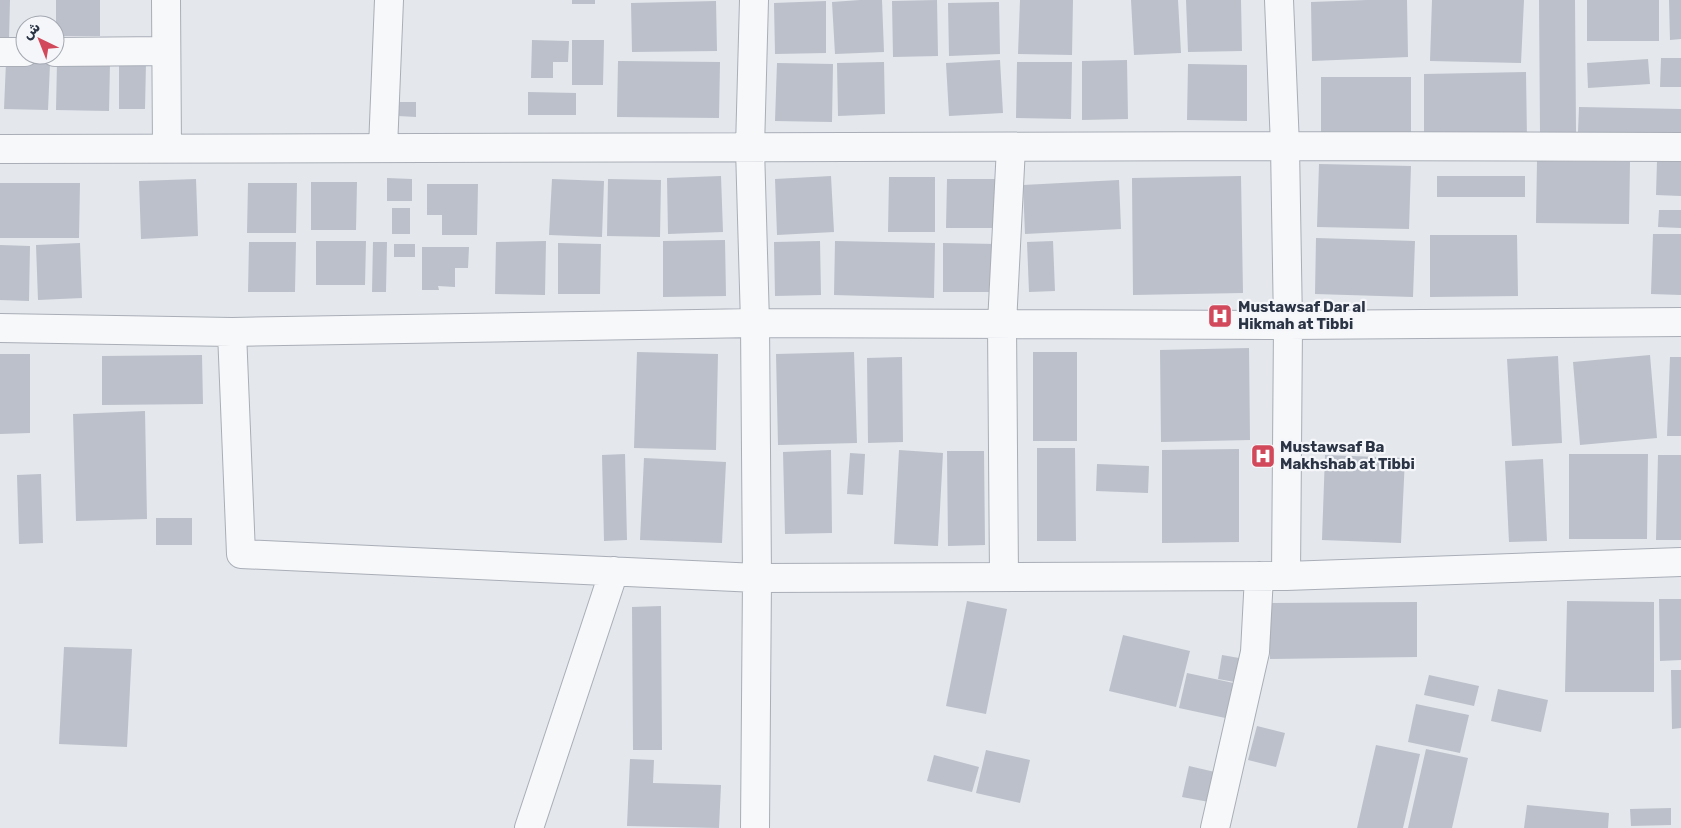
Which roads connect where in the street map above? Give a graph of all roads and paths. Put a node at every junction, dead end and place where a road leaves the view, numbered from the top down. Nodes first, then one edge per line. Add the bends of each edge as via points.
1 (166, 0) edge
2 (389, 0) edge
3 (754, 0) edge
4 (1279, 0) edge
5 (166, 51) junction
6 (0, 52) edge
7 (15, 52) edge
8 (65, 52) edge
9 (1285, 146) junction
10 (1011, 147) junction
11 (1681, 147) edge
12 (167, 148) junction
13 (383, 148) junction
14 (750, 148) junction
15 (0, 149) edge
16 (1681, 322) edge
17 (756, 323) junction
18 (1002, 324) junction
19 (1288, 324) junction
20 (0, 328) edge
21 (232, 332) junction
22 (1681, 562) edge
23 (614, 571) junction
24 (1259, 576) junction
25 (1286, 576) junction
26 (1004, 577) junction
27 (757, 578) junction
28 (529, 828) edge
29 (755, 828) edge
30 (1215, 828) edge

1 - 5 street
2 - 13 street
3 - 14 street
4 - 9 street
5 - 8 street
5 - 12 street
6 - 7 street
9 - 10 street
9 - 11 street
9 - 19 street
10 - 14 street
10 - 18 street
12 - 13 street
12 - 15 street
13 - 14 street
14 - 17 street
16 - 19 street
17 - 18 street
17 - 21 street
17 - 27 street
18 - 19 street
18 - 26 street
19 - 25 street
20 - 21 street
21 - 23 street via 241,554
22 - 25 street
23 - 27 street
23 - 28 street
24 - 25 street
24 - 26 street
24 - 30 street via 1255,652
26 - 27 street
27 - 29 street

